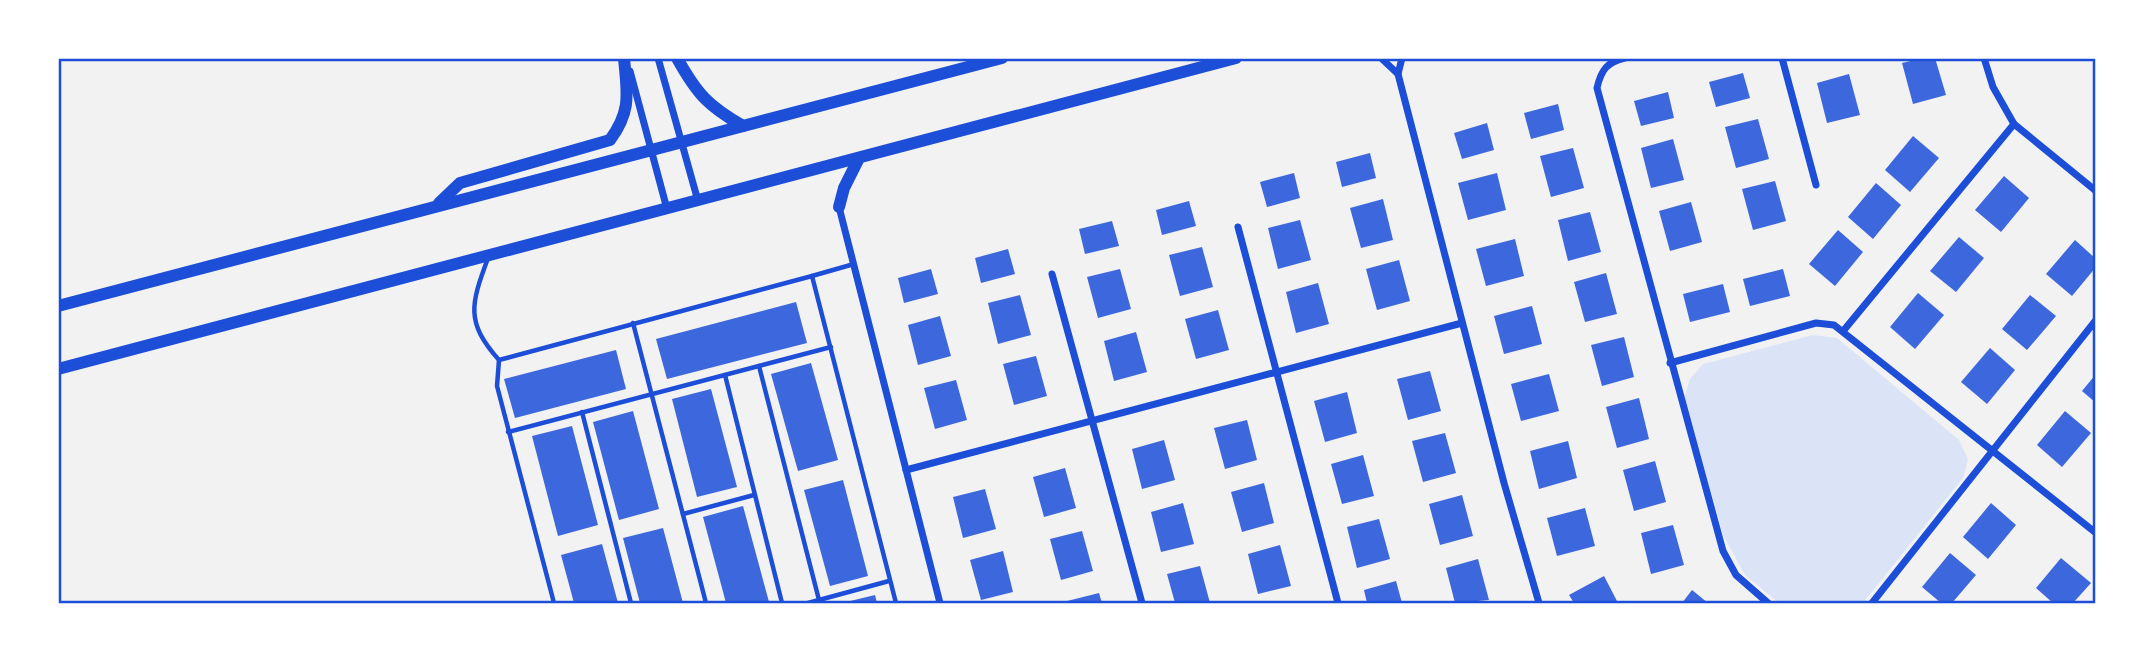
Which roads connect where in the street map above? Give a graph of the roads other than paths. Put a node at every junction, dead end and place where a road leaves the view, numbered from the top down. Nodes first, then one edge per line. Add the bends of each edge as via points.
1 (625, 58) edge
2 (659, 58) edge
3 (677, 58) edge
4 (1002, 58) edge
5 (1236, 58) edge
6 (1381, 58) edge
7 (1402, 58) edge
8 (1625, 58) edge
9 (1782, 58) edge
10 (1984, 58) edge
11 (1398, 74) junction
12 (2014, 124) junction
13 (743, 126) junction
14 (682, 142) junction
15 (652, 150) junction
16 (859, 158) junction
17 (1816, 184) dead end
18 (2096, 191) edge
19 (698, 201) junction
20 (436, 205) junction
21 (839, 207) joint
22 (667, 209) junction
23 (1238, 227) dead end
24 (489, 254) junction
25 (854, 264) junction
26 (1052, 274) dead end
27 (812, 276) junction
28 (58, 306) edge
29 (2096, 320) edge
30 (633, 323) junction
31 (1462, 323) junction
32 (1843, 330) junction
33 (831, 347) junction
34 (499, 360) junction
35 (1670, 363) junction
36 (759, 366) junction
37 (58, 369) edge
38 (1277, 373) junction
39 (725, 375) junction
40 (652, 394) junction
41 (582, 412) junction
42 (1092, 422) junction
43 (508, 432) junction
44 (1993, 450) junction
45 (906, 470) junction
46 (754, 495) junction
47 (683, 514) junction
48 (2096, 533) edge
49 (890, 581) junction
50 (819, 600) junction
51 (554, 603) edge
52 (631, 603) edge
53 (706, 603) edge
54 (782, 603) edge
55 (808, 603) edge
56 (896, 603) edge
57 (940, 603) edge
58 (1142, 603) edge
59 (1338, 603) edge
60 (1539, 603) edge
61 (1768, 603) edge
62 (1872, 603) edge

1 - 15 street
1 - 20 main road via 628,104 623,123 610,140 460,183
2 - 14 street
3 - 13 main road via 713,109
4 - 13 main road
5 - 16 main road
6 - 11 street
7 - 11 street
8 - 35 street via 1604,68 1597,88
9 - 17 street
10 - 12 street via 1993,87
11 - 31 street
12 - 18 street
12 - 32 street
13 - 14 main road
14 - 15 main road
14 - 19 street
15 - 20 main road
15 - 22 street
16 - 19 main road
16 - 21 main road
19 - 22 main road
20 - 28 main road
21 - 25 street
22 - 24 main road
23 - 38 street
24 - 34 lane via 476,289 474,312 480,339
24 - 37 main road
25 - 27 lane
25 - 45 street
26 - 42 street
27 - 30 lane
27 - 33 lane
29 - 44 street
30 - 34 lane
30 - 40 lane
31 - 38 street
31 - 60 street
32 - 35 street via 1816,323
32 - 44 street
33 - 36 lane
33 - 49 lane
34 - 43 lane via 497,386
35 - 61 street via 1723,551 1736,575
36 - 39 lane
36 - 50 lane
38 - 42 street
38 - 59 street
39 - 40 lane
39 - 46 lane
40 - 41 lane
40 - 47 lane
41 - 43 lane
41 - 52 lane
42 - 45 street
42 - 58 street
43 - 51 lane
44 - 48 street
44 - 62 street
45 - 57 street
46 - 47 lane
46 - 54 lane
47 - 53 lane
49 - 50 lane
49 - 56 lane
50 - 55 lane

